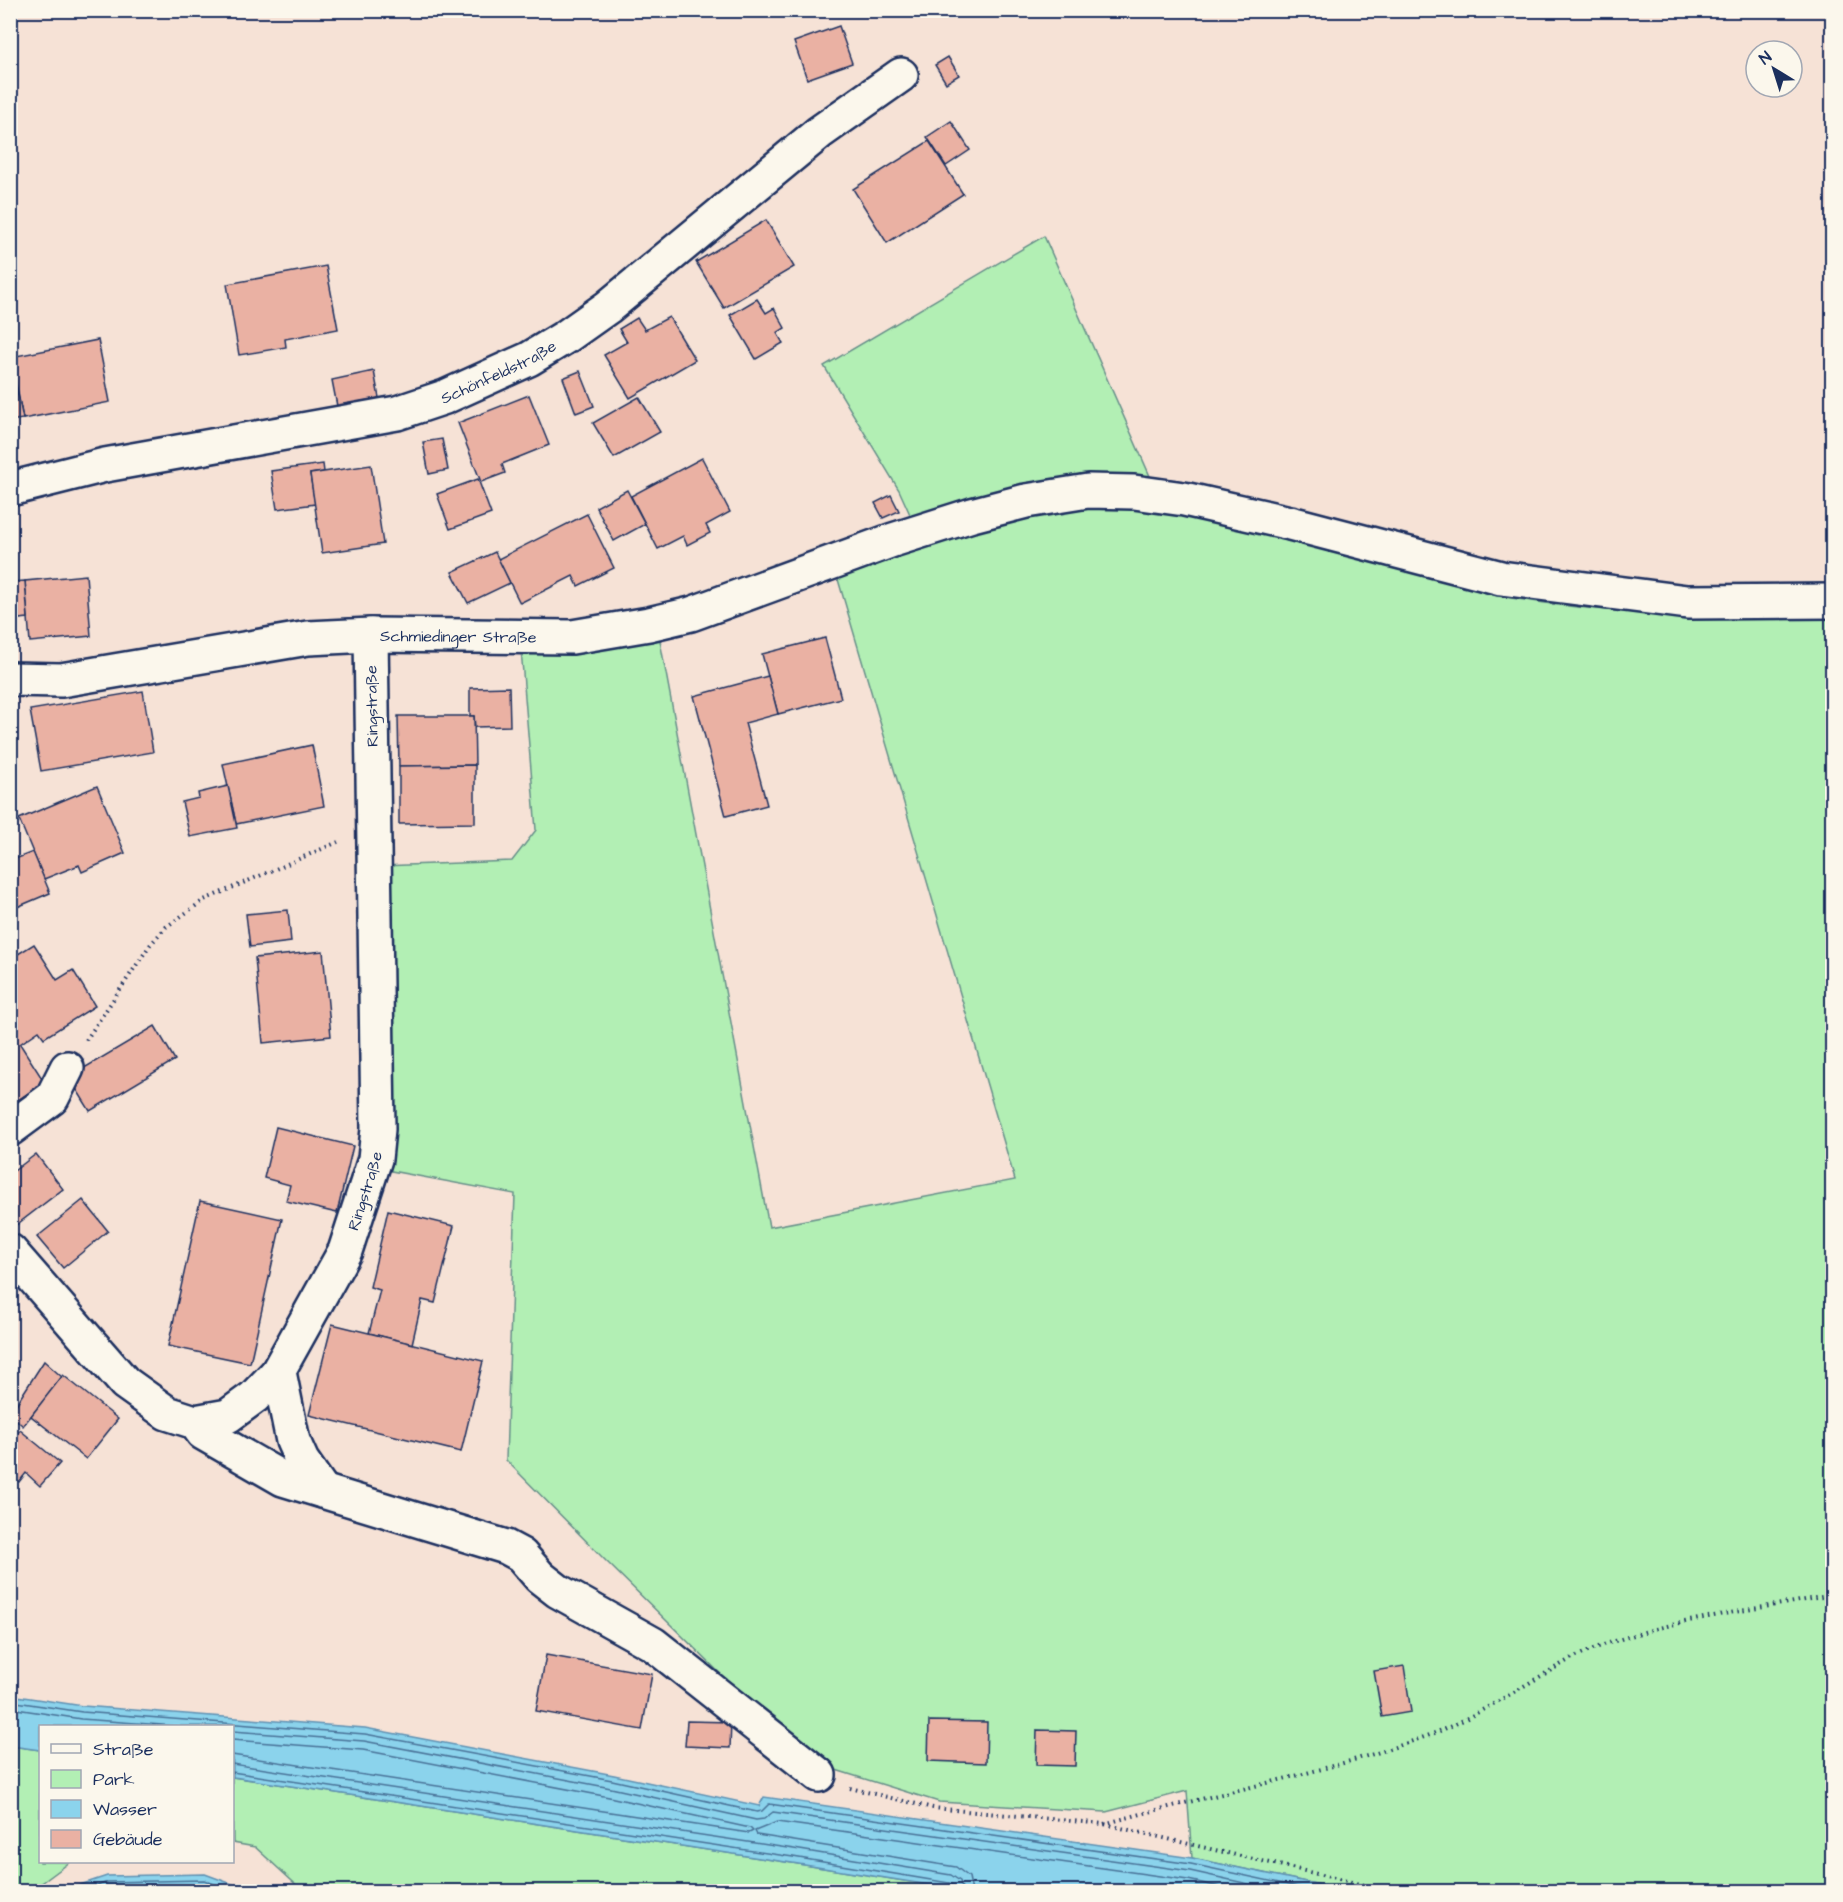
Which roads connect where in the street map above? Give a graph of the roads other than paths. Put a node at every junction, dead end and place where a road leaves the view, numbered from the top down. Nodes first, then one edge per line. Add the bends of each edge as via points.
1 (901, 75) dead end
2 (10, 489) edge
3 (1833, 601) edge
4 (371, 635) junction
5 (10, 679) edge
6 (67, 1068) road end
7 (10, 1129) edge
8 (10, 1251) edge
9 (277, 1373) junction
10 (195, 1422) junction
11 (323, 1491) junction
12 (819, 1775) road end

1 - 2 street, Schönfeldstraße via 820,132 608,307 529,359 446,397 397,413 105,465
3 - 4 street, Schmiedinger Straße via 1687,602 1501,578 1184,499 1088,491 972,515 691,614 649,624 572,637
4 - 5 street, Schmiedinger Straße via 308,638 61,680
4 - 9 street, Ringstraße via 378,1129 375,1159 345,1251
6 - 7 street via 52,1098
8 - 10 street, Ringstraße via 125,1383 167,1413
9 - 10 street, Ringstraße via 228,1416
9 - 11 street via 293,1441
10 - 11 street via 203,1433 283,1479
11 - 12 street via 521,1555 558,1591 652,1644

